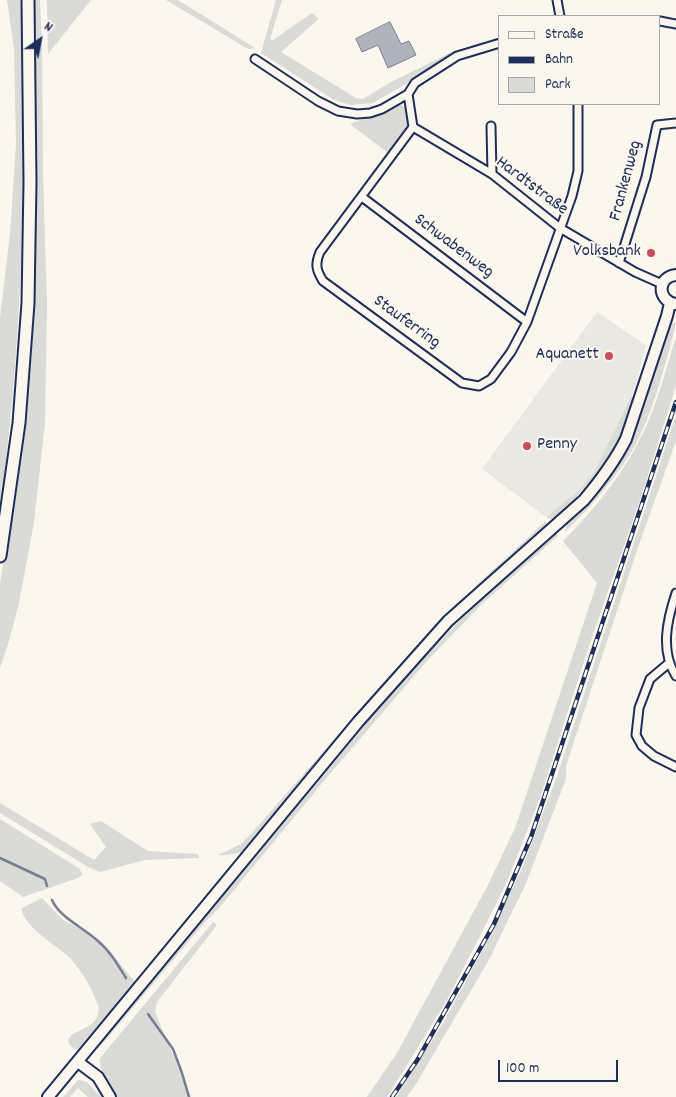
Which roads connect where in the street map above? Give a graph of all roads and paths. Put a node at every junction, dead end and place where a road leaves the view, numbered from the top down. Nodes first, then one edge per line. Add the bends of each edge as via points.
1 (28, 0) edge
2 (557, 0) edge
3 (560, 15) edge
4 (661, 21) edge
5 (676, 24) edge
6 (498, 44) edge
7 (255, 59) dead end
8 (408, 94) junction
9 (578, 105) edge
10 (676, 123) edge
11 (491, 126) dead end
12 (414, 127) junction
13 (492, 174) junction
14 (362, 197) junction
15 (560, 228) junction
16 (619, 263) junction
17 (676, 275) edge
18 (662, 284) junction
19 (673, 304) edge
20 (527, 322) junction
21 (0, 556) edge
22 (676, 593) edge
23 (669, 663) junction
24 (676, 676) edge
25 (676, 767) edge
26 (78, 1062) junction
27 (48, 1097) edge
28 (110, 1097) edge

1 - 21 main road via 28,303 19,423
2 - 3 street
4 - 5 street
6 - 8 street via 456,56 415,83
7 - 8 street via 338,111 370,113
8 - 12 street
9 - 15 street, Stauferring via 578,172
10 - 16 street, Frankenweg via 657,125 646,177
11 - 13 street
12 - 13 street, Hardtstraße
12 - 14 street, Stauferring
13 - 15 street, Hardtstraße
14 - 20 street, Schwabenweg
14 - 20 street, Stauferring via 320,252 316,271 323,281 462,383 479,386 491,380
15 - 16 street, Hardtstraße
15 - 20 street, Stauferring
16 - 18 street, Hardtstraße
17 - 18 street
18 - 19 street via 661,294
19 - 26 street via 626,439 584,500 448,621 364,716
22 - 23 street via 667,632
23 - 24 street
23 - 25 street via 650,679 639,708 636,735 642,746 654,756
26 - 27 street
26 - 28 street via 98,1077

